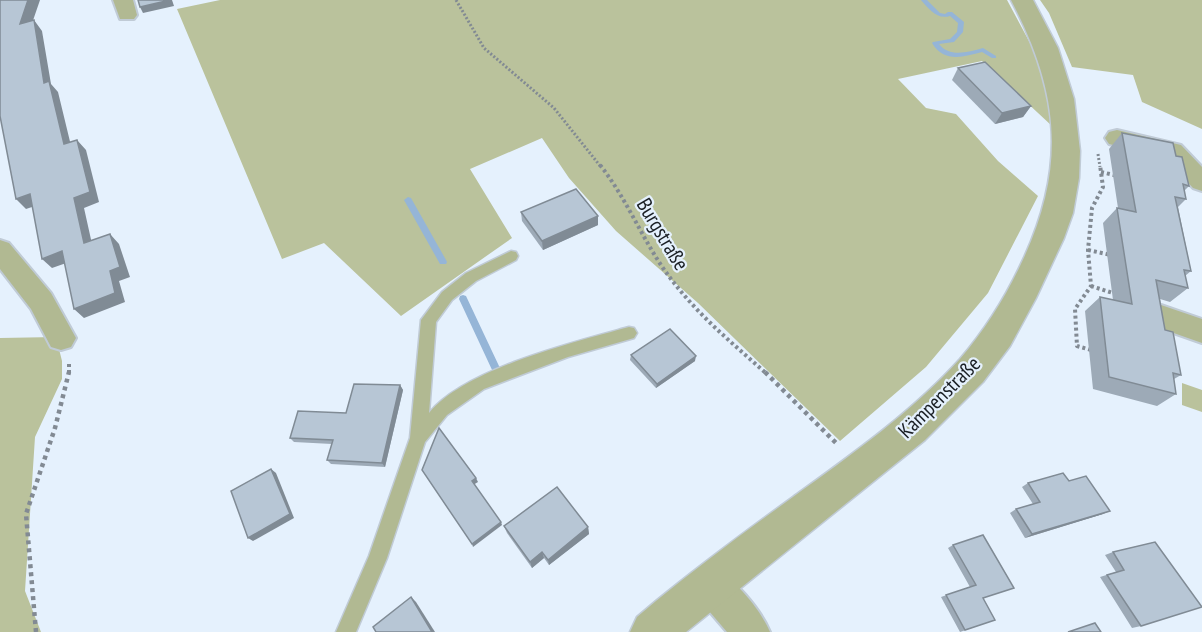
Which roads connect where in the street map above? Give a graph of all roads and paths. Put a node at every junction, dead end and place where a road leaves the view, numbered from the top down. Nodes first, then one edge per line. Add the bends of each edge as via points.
1 (456, 0) edge
2 (1022, 0) edge
3 (1107, 141) joint
4 (1101, 171) junction
5 (1120, 176) dead end
6 (1202, 182) edge
7 (0, 250) edge
8 (1088, 250) junction
9 (511, 256) dead end
10 (1116, 256) dead end
11 (1091, 286) junction
12 (1161, 317) joint
13 (1202, 331) edge
14 (629, 333) dead end
15 (61, 338) joint
16 (1098, 351) dead end
17 (418, 438) junction
18 (862, 469) junction
19 (710, 584) junction
20 (36, 632) edge
21 (346, 632) edge
22 (652, 632) edge
23 (751, 632) edge

1 - 18 path, Burgstraße via 484,48 554,108 614,182 670,278 711,326 765,373
2 - 18 street, Kämpenstraße via 1054,69 1066,128 1060,205 1015,312 971,370
3 - 4 path
3 - 6 street via 1173,151
4 - 5 path
4 - 8 path via 1102,187 1092,208
7 - 15 street via 41,302
8 - 10 path
8 - 11 path
9 - 17 lane via 471,276 447,296 429,320
11 - 12 path via 1160,309
11 - 16 path via 1075,309 1077,346
12 - 13 street
14 - 17 lane via 478,384 441,410
15 - 20 path via 70,370 26,514
17 - 21 lane via 378,558
18 - 19 street, Kämpenstraße
19 - 22 street, Kämpenstraße
19 - 23 street

